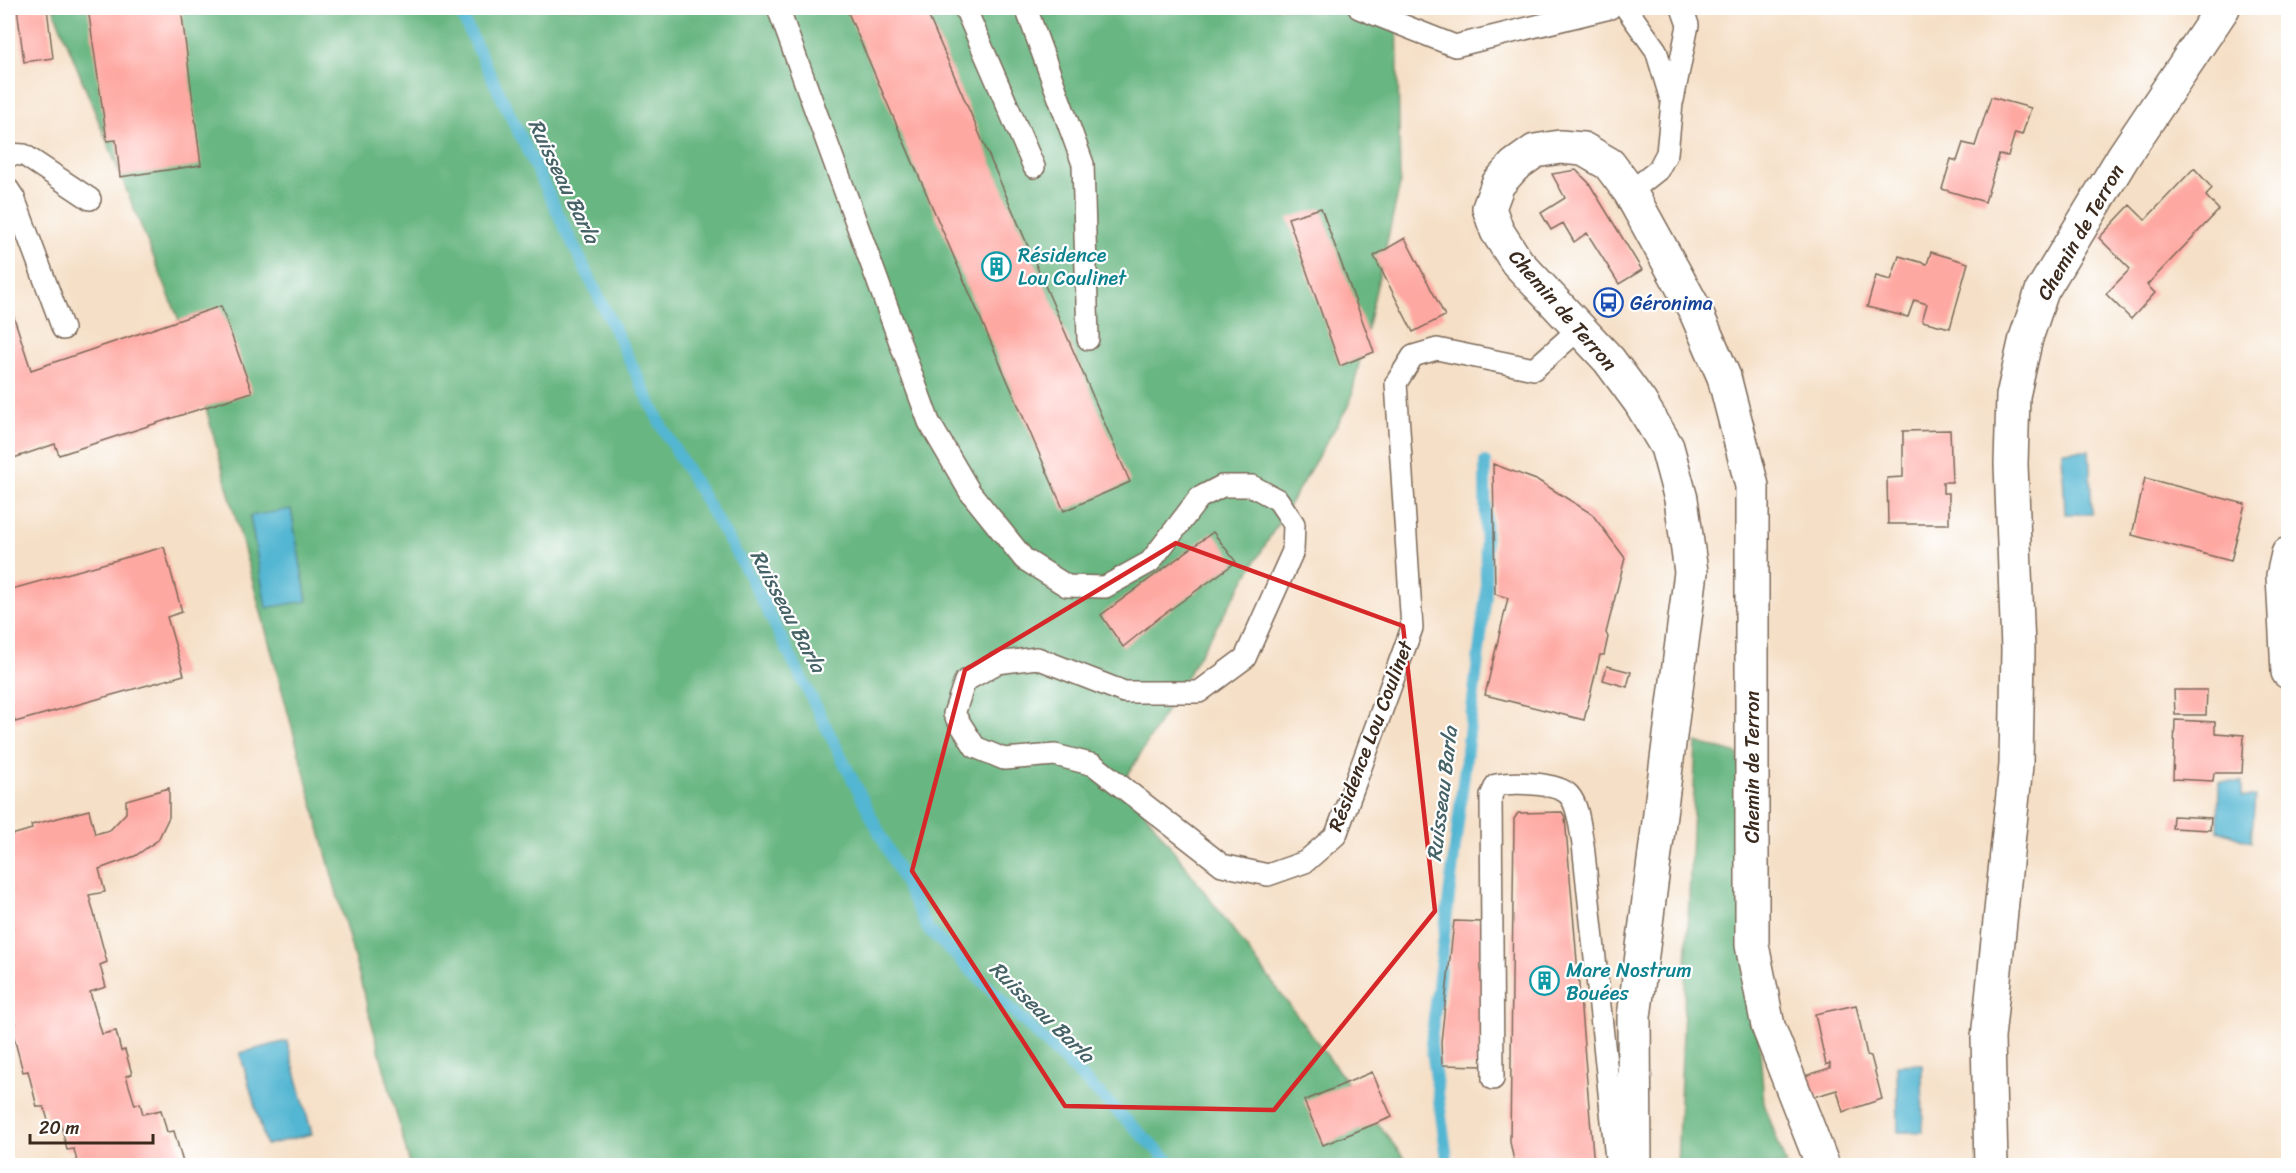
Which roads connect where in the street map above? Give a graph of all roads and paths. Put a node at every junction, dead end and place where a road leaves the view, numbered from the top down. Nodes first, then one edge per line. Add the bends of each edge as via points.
1 (778, 8) edge
2 (965, 8) edge
3 (1026, 8) edge
4 (1359, 8) edge
5 (1610, 8) edge
6 (1626, 8) edge
7 (1682, 8) edge
8 (2223, 8) edge
9 (1672, 103) junction
10 (8, 154) edge
11 (1034, 167) dead end
12 (8, 189) edge
13 (1630, 192) junction
14 (90, 199) dead end
15 (63, 329) dead end
16 (1579, 329) junction
17 (1088, 339) dead end
18 (2289, 554) edge
19 (2289, 672) edge
20 (1493, 1080) dead end
21 (1620, 1166) edge
22 (1635, 1166) edge
23 (1823, 1166) edge
24 (1991, 1166) edge

1 - 16 lane, Résidence Lou Coulinet via 929,422 970,492 1024,559 1066,586 1106,587 1150,562 1199,498 1222,486 1252,486 1278,500 1294,524 1293,551 1245,658 1199,692 1124,692 1037,658 997,663 965,681 954,714 975,747 1004,759 1055,755 1094,765 1222,865 1268,875 1305,862 1336,836 1412,628 1396,383 1413,356 1437,349 1534,369
2 - 11 lane
3 - 17 lane via 1083,164
4 - 5 lane via 1455,46
6 - 9 lane via 1656,50
7 - 9 lane via 1688,25
8 - 24 street, Chemin de Terron via 2123,157 2042,291 2013,396 2016,765 1988,1038
9 - 13 lane via 1667,153 1658,170
10 - 14 lane via 24,155
12 - 15 lane
13 - 16 street, Chemin de Terron via 1609,164 1583,149 1560,147 1535,151 1514,166 1498,184 1489,208 1497,231 1517,262
13 - 23 street, Chemin de Terron via 1695,310 1724,377 1752,486 1752,945 1768,1026
16 - 22 street, Chemin de Terron via 1615,368 1667,447 1681,499 1691,572 1634,1017
18 - 19 street via 2283,576
20 - 21 lane via 1491,796 1496,785 1509,783 1558,788 1569,795 1575,806 1583,844 1616,1159

